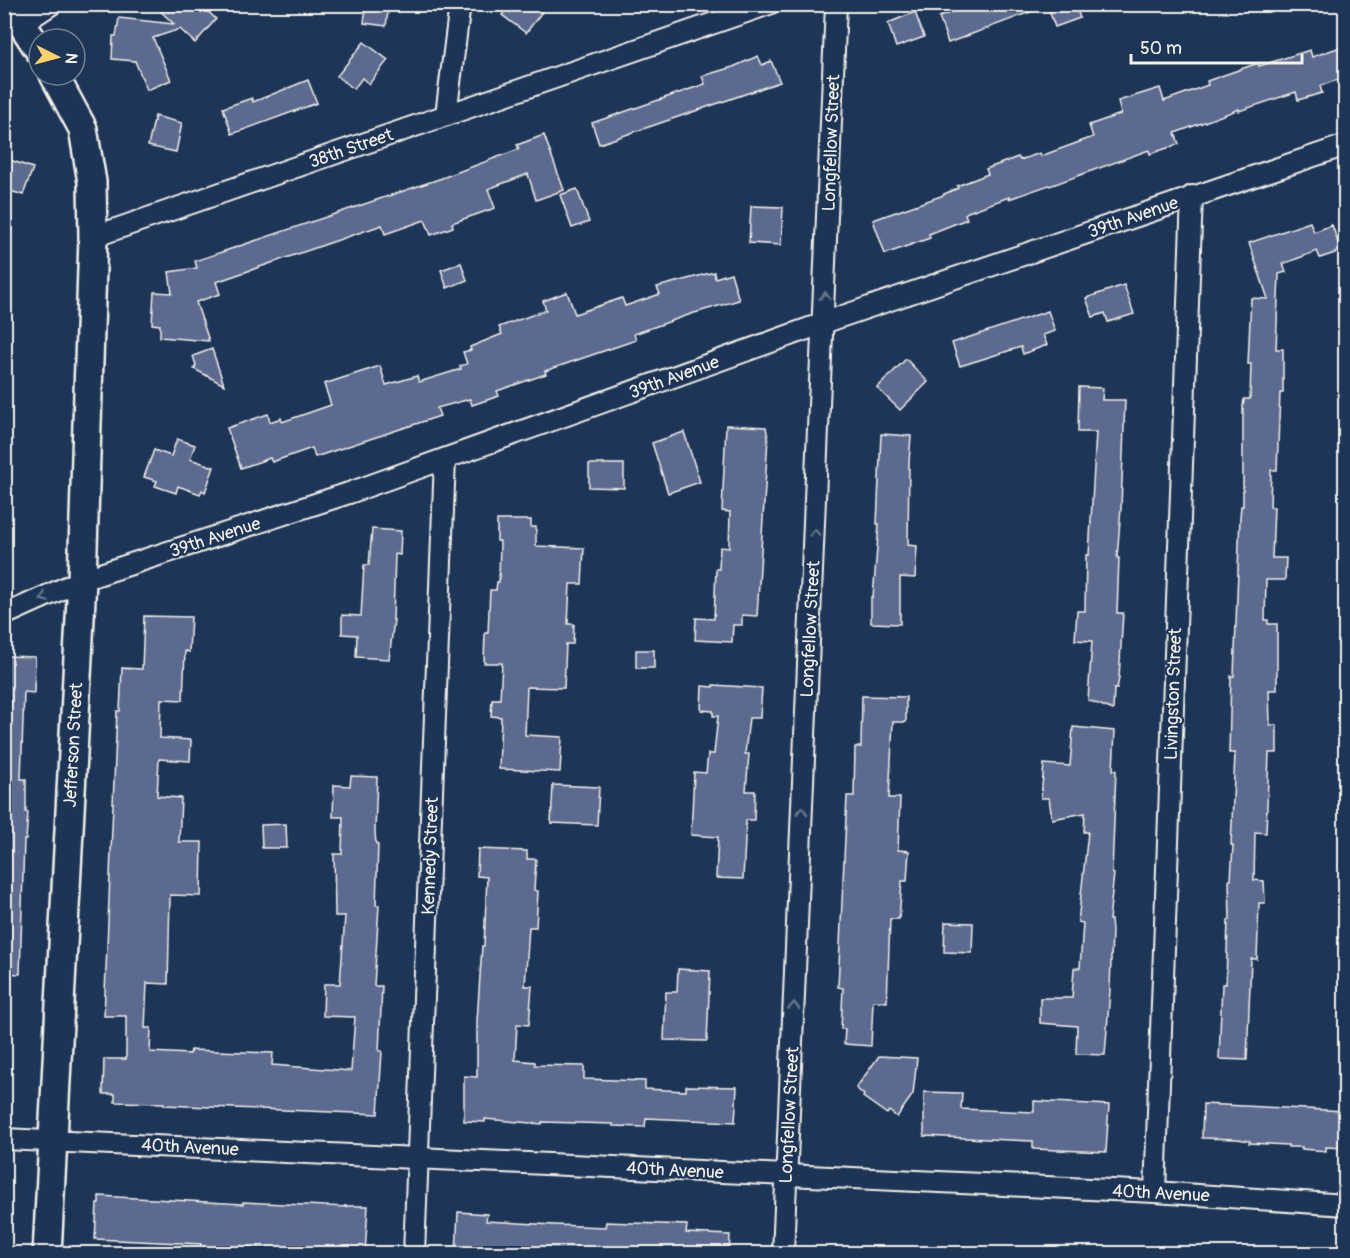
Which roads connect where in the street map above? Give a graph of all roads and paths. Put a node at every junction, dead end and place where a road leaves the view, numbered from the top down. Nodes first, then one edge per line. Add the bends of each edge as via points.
1 (52, 4) edge
2 (460, 4) edge
3 (769, 4) edge
4 (836, 4) edge
5 (16, 14) edge
6 (27, 31) edge
7 (60, 87) edge
8 (446, 115) junction
9 (1346, 145) edge
10 (1192, 196) junction
11 (93, 237) junction
12 (824, 323) junction
13 (445, 459) junction
14 (82, 580) junction
15 (4, 615) edge
16 (4, 1139) edge
17 (51, 1141) junction
18 (418, 1157) junction
19 (786, 1175) junction
20 (1155, 1192) junction
21 (1346, 1205) edge
22 (47, 1254) edge
23 (414, 1254) edge
24 (783, 1254) edge

1 - 5 street
2 - 8 street
3 - 8 street, 38th Street
12 -> 4 street, Longfellow Street
5 - 6 street
7 - 11 street via 83,129 92,182
8 - 11 street, 38th Street
9 - 10 street, 39th Avenue
10 - 12 street, 39th Avenue
10 - 20 street, Livingston Street
11 - 14 street, Jefferson Street
12 - 13 street, 39th Avenue
19 -> 12 street, Longfellow Street
13 - 14 street, 39th Avenue
13 - 18 street, Kennedy Street
14 -> 15 street, 39th Avenue
14 - 17 street, Jefferson Street
16 - 17 street, 40th Avenue
17 - 18 street, 40th Avenue
17 - 22 street, Jefferson Street
18 - 19 street, 40th Avenue
18 - 23 street, Kennedy Street
19 - 20 street, 40th Avenue
19 - 24 street, Longfellow Street
20 - 21 street, 40th Avenue

